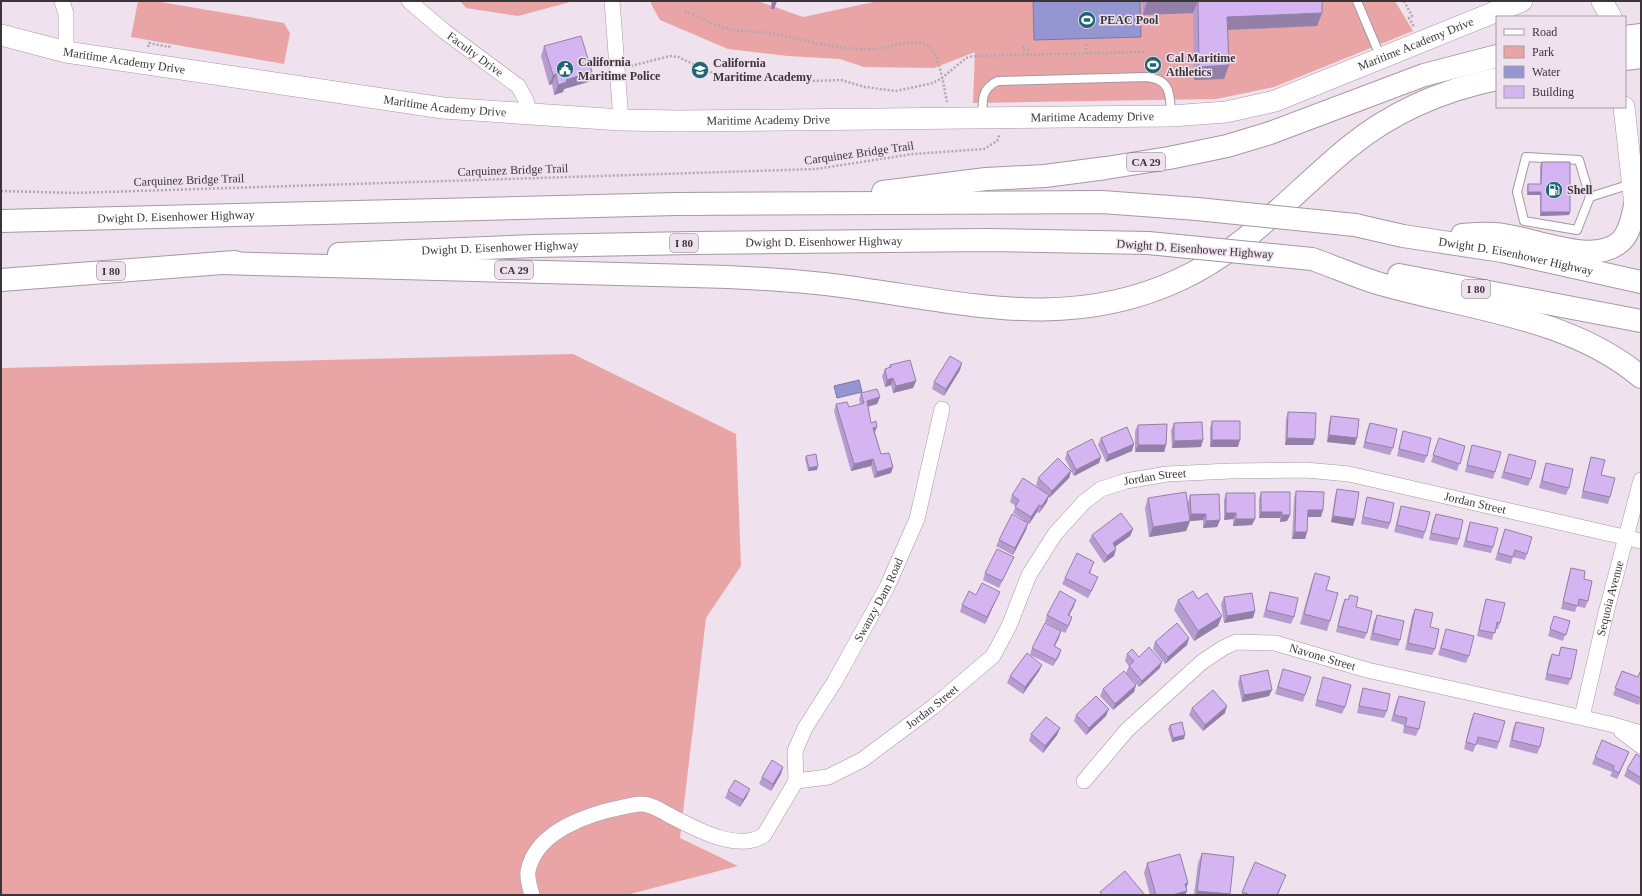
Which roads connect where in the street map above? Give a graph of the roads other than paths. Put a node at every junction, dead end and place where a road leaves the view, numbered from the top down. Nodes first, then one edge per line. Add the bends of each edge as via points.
1 (62, 1) edge
2 (409, 1) edge
3 (612, 1) edge
4 (1357, 1) edge
5 (1602, 1) edge
6 (1508, 4) edge
7 (1610, 16) edge
8 (1, 35) edge
9 (1641, 35) edge
10 (1626, 37) edge
11 (66, 52) junction
12 (1496, 56) edge
13 (1641, 57) edge
14 (1382, 58) junction
15 (1626, 59) edge
16 (1496, 79) edge
17 (1630, 112) edge
18 (529, 114) junction
19 (1171, 116) junction
20 (991, 117) junction
21 (621, 120) junction
22 (1633, 184) junction
23 (1590, 197) junction
24 (780, 204) junction
25 (1639, 211) edge
26 (1, 221) edge
27 (1403, 236) junction
28 (1312, 259) junction
29 (220, 263) junction
30 (1, 280) edge
31 (1641, 282) edge
32 (1641, 321) edge
33 (1641, 377) edge
34 (942, 410) dead end
35 (1641, 480) edge
36 (1626, 537) junction
37 (1641, 541) edge
38 (1582, 717) junction
39 (1610, 724) junction
40 (1641, 734) edge
41 (1641, 746) edge
42 (796, 781) junction
43 (1084, 781) dead end
44 (532, 895) edge

1 - 11 street via 66,14
2 - 18 street, Faculty Drive via 444,32 518,86 526,100
3 - 21 street
4 - 14 lane
5 - 7 street
6 - 14 street, Maritime Academy Drive
8 - 11 street, Maritime Academy Drive
9 - 10 main road
11 - 18 street, Maritime Academy Drive via 443,108
12 - 24 main road, CA 29 via 1424,75 1270,133 1227,146 1170,158 1045,176 986,179
13 - 15 main road
14 - 19 street, Maritime Academy Drive via 1269,103 1226,112
16 - 29 main road, CA 29 via 1461,88 1406,108 1351,146 1249,235 1205,266 1180,280 1141,295 1104,305 1060,310 1019,310 783,279
17 - 22 street
18 - 21 street, Maritime Academy Drive
19 - 20 street, Maritime Academy Drive
19 - 20 lane via 1168,87 1162,81 1146,77 998,81 983,94
20 - 21 street, Maritime Academy Drive
22 - 23 lane
22 - 25 street
23 - 23 lane via 1577,230 1524,221 1517,192 1526,157 1579,160
24 - 26 main road, Dwight D. Eisenhower Highway via 676,204
24 - 27 main road, Dwight D. Eisenhower Highway, bridge via 1102,202 1355,225
25 - 27 main road via 1625,237 1616,245 1600,252 1496,234
27 - 31 main road, Dwight D. Eisenhower Highway via 1510,253
28 - 29 main road, Dwight D. Eisenhower Highway / I 80, bridge via 1148,243 987,240 534,246 374,251
28 - 32 main road, Dwight D. Eisenhower Highway / I 80 via 1532,298
28 - 33 main road via 1374,282 1544,326 1599,348
29 - 30 main road, Dwight D. Eisenhower Highway / I 80
34 - 42 street, Swanzy Dam Road via 917,519 887,587 835,681 805,728 795,751
35 - 36 street, Sequoia Avenue
36 - 37 street, Jordan Street
36 - 38 street, Sequoia Avenue
36 - 42 street, Jordan Street via 1349,474 1306,470 1230,471 1168,474 1126,481 1102,489 1084,502 1055,534 1029,576 1009,626 993,656 966,680 862,760 828,777
38 - 39 street, Navone Street
38 - 43 street, Navone Street via 1367,670 1275,643 1236,642 1202,662 1127,730
39 - 40 street, Navone Street
39 - 41 street, Navone Street
42 - 44 street via 764,835 757,840 741,843 700,831 653,806 641,804 610,809 582,818 551,837 538,850 528,872

